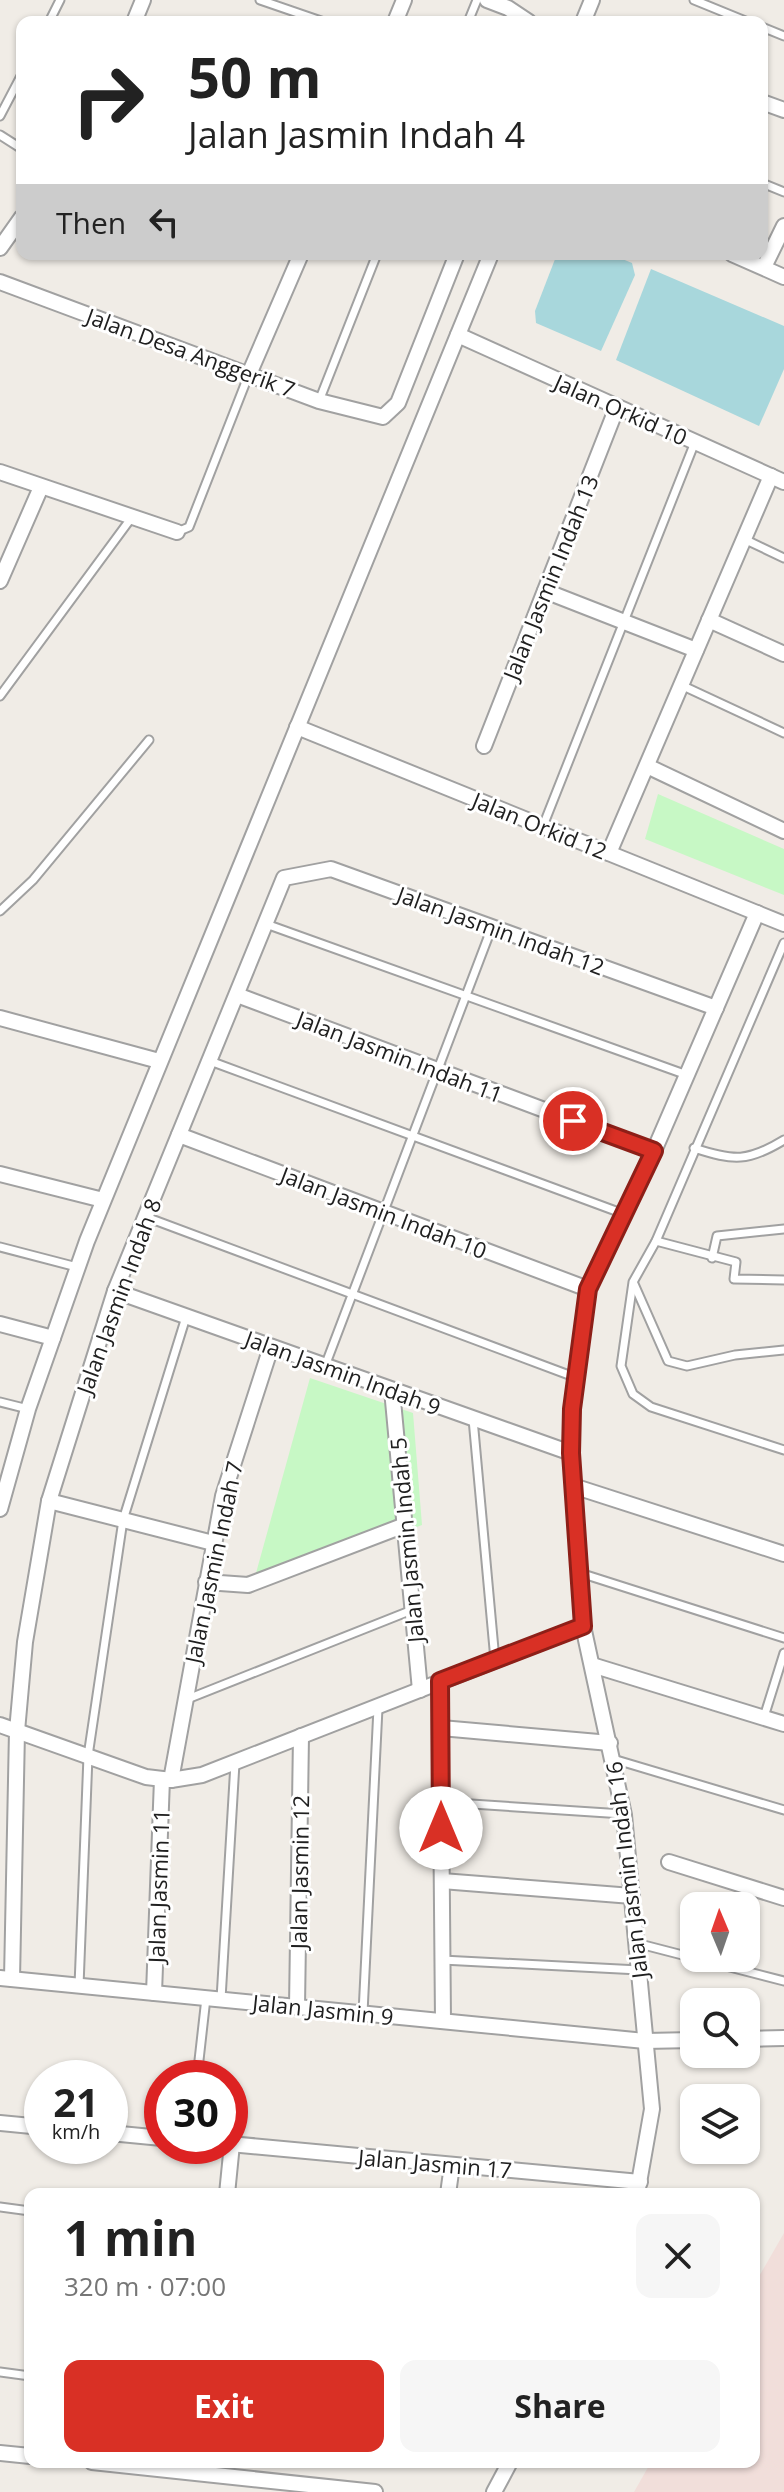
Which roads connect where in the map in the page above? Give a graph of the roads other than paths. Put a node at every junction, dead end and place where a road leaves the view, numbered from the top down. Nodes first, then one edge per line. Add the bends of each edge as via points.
1 (260, 0) edge
2 (487, 0) edge
3 (694, 0) edge
4 (307, 16) edge
5 (520, 16) edge
6 (733, 16) edge
7 (16, 85) edge
8 (0, 116) edge
9 (16, 225) edge
10 (784, 226) edge
11 (0, 248) edge
12 (768, 259) edge
13 (298, 260) edge
14 (375, 260) edge
15 (455, 260) edge
16 (489, 260) edge
17 (747, 260) edge
18 (767, 260) edge
19 (764, 267) junction
20 (784, 277) edge
21 (0, 282) edge
22 (458, 335) junction
23 (250, 372) junction
24 (319, 401) junction
25 (617, 407) junction
26 (695, 442) junction
27 (0, 472) edge
28 (777, 479) edge
29 (41, 487) junction
30 (132, 517) junction
31 (177, 532) joint
32 (744, 539) junction
33 (784, 558) edge
34 (0, 581) edge
35 (545, 591) junction
36 (709, 620) junction
37 (624, 622) junction
38 (696, 650) junction
39 (784, 654) edge
40 (681, 685) junction
41 (0, 696) edge
42 (297, 727) junction
43 (784, 733) edge
44 (149, 740) dead end
45 (484, 746) dead end
46 (647, 766) junction
47 (543, 826) junction
48 (784, 831) edge
49 (609, 853) junction
50 (284, 878) joint
51 (0, 911) edge
52 (757, 913) junction
53 (266, 924) junction
54 (784, 924) edge
55 (492, 927) junction
56 (784, 944) edge
57 (466, 994) junction
58 (237, 995) junction
59 (716, 1008) junction
60 (0, 1018) edge
61 (159, 1061) junction
62 (210, 1061) junction
63 (438, 1070) junction
64 (687, 1075) junction
65 (179, 1135) junction
66 (412, 1137) junction
67 (784, 1140) edge
68 (694, 1148) junction
69 (654, 1151) junction
70 (0, 1174) edge
71 (103, 1200) junction
72 (384, 1212) junction
73 (624, 1214) junction
74 (146, 1217) junction
75 (784, 1229) edge
76 (656, 1241) junction
77 (0, 1247) edge
78 (712, 1258) junction
79 (77, 1267) junction
80 (784, 1280) edge
81 (633, 1282) junction
82 (588, 1289) junction
83 (115, 1291) junction
84 (352, 1294) junction
85 (186, 1317) junction
86 (0, 1324) edge
87 (53, 1338) junction
88 (271, 1347) junction
89 (784, 1350) edge
90 (325, 1366) junction
91 (577, 1378) junction
92 (392, 1390) junction
93 (0, 1402) edge
94 (28, 1409) junction
95 (473, 1418) junction
96 (784, 1450) edge
97 (571, 1453) junction
98 (4, 1474) edge
99 (573, 1486) junction
100 (49, 1501) junction
101 (0, 1509) edge
102 (123, 1520) junction
103 (405, 1525) junction
104 (213, 1543) junction
105 (784, 1554) edge
106 (578, 1572) junction
107 (206, 1582) junction
108 (413, 1610) junction
109 (583, 1626) junction
110 (784, 1638) edge
111 (784, 1653) edge
112 (495, 1660) junction
113 (592, 1665) junction
114 (440, 1681) junction
115 (420, 1690) junction
116 (183, 1701) junction
117 (378, 1706) junction
118 (764, 1717) junction
119 (784, 1724) edge
120 (0, 1725) edge
121 (441, 1728) junction
122 (17, 1731) junction
123 (301, 1736) junction
124 (610, 1743) junction
125 (88, 1756) junction
126 (613, 1759) junction
127 (235, 1763) junction
128 (167, 1780) junction
129 (441, 1802) junction
130 (784, 1810) edge
131 (624, 1815) junction
132 (669, 1862) dead end
133 (442, 1881) junction
134 (632, 1896) junction
135 (784, 1898) edge
136 (636, 1943) junction
137 (680, 1954) edge
138 (442, 1960) junction
139 (639, 1970) junction
140 (749, 1972) edge
141 (6, 1979) edge
142 (784, 1981) edge
143 (79, 1986) junction
144 (154, 1993) junction
145 (214, 1999) junction
146 (297, 2007) junction
147 (363, 2013) junction
148 (443, 2021) junction
149 (784, 2038) edge
150 (760, 2039) edge
151 (680, 2040) edge
152 (645, 2041) junction
153 (201, 2060) edge
154 (0, 2123) edge
155 (24, 2125) edge
156 (248, 2146) edge
157 (229, 2164) edge
158 (452, 2165) junction
159 (227, 2188) edge
160 (449, 2188) edge
161 (638, 2188) edge
162 (0, 2207) edge
163 (24, 2210) edge
164 (0, 2372) edge
165 (24, 2375) edge
166 (0, 2453) edge
167 (24, 2455) edge
168 (203, 2468) edge
169 (507, 2468) edge
170 (219, 2475) junction
171 (218, 2492) edge
172 (375, 2492) edge
173 (494, 2492) edge

1 - 4 lane
2 - 5 street
3 - 6 lane
7 - 8 lane
9 - 11 street
10 - 12 street
13 - 23 street
14 - 24 lane
15 - 24 street, Jalan Desa Anggerik 7 via 398,403 383,417
16 - 22 street
17 - 19 street
18 - 19 street
19 - 20 street
21 - 23 street, Jalan Desa Anggerik 7
22 - 25 street, Jalan Orkid 10
22 - 42 street
23 - 24 street, Jalan Desa Anggerik 7
23 - 31 lane via 189,527
25 - 26 street, Jalan Orkid 10
25 - 35 street, Jalan Jasmin Indah 13
26 - 28 street, Jalan Orkid 10
26 - 37 lane
27 - 29 street
28 - 32 street
29 - 30 street
29 - 34 street
30 - 31 street
30 - 41 lane
32 - 33 lane
32 - 36 street
35 - 37 street
35 - 45 street, Jalan Jasmin Indah 13
36 - 38 street
36 - 39 street
37 - 38 street
37 - 47 lane
38 - 40 street
40 - 43 lane
40 - 46 street
42 - 47 street, Jalan Orkid 12
42 - 61 street
44 - 51 lane via 33,880
46 - 48 street
46 - 49 street
47 - 49 street, Jalan Orkid 12
49 - 52 street, Jalan Orkid 12
50 - 53 street, Jalan Jasmin Indah 8
50 - 55 street, Jalan Jasmin Indah 12 via 331,869
52 - 54 street, Jalan Orkid 12
52 - 59 street, Jalan Jasmin Indah 16
53 - 57 lane
53 - 58 street, Jalan Jasmin Indah 8
55 - 57 lane
55 - 59 street, Jalan Jasmin Indah 12
56 - 68 lane
57 - 63 lane
57 - 64 lane
58 - 62 street, Jalan Jasmin Indah 8
58 - 63 street, Jalan Jasmin Indah 11
59 - 64 street, Jalan Jasmin Indah 16
60 - 61 street
61 - 71 street
62 - 65 street, Jalan Jasmin Indah 8
62 - 66 lane
63 - 66 lane
63 - 69 street, Jalan Jasmin Indah 11
64 - 69 street, Jalan Jasmin Indah 16
65 - 72 street, Jalan Jasmin Indah 10
65 - 74 street, Jalan Jasmin Indah 8
66 - 72 lane
66 - 73 lane
67 - 68 lane via 757,1156 722,1157
68 - 76 lane
69 - 73 street, Jalan Jasmin Indah 16
70 - 71 street
71 - 79 street
72 - 82 street, Jalan Jasmin Indah 10
72 - 84 lane
73 - 82 street, Jalan Jasmin Indah 16
74 - 83 street, Jalan Jasmin Indah 8
74 - 84 lane
75 - 78 lane via 717,1236
76 - 78 lane
76 - 81 lane
77 - 79 lane
78 - 80 lane via 736,1262 734,1279
79 - 87 street
81 - 89 lane via 668,1361 687,1366
81 - 96 lane via 621,1366 633,1394 651,1407
82 - 91 street, Jalan Jasmin Indah 16
83 - 85 street, Jalan Jasmin Indah 9
83 - 100 street, Jalan Jasmin Indah 8
84 - 90 lane
84 - 91 lane
85 - 88 street, Jalan Jasmin Indah 9
85 - 102 lane
86 - 87 street
87 - 94 street
88 - 90 street, Jalan Jasmin Indah 9
88 - 104 street, Jalan Jasmin Indah 7
90 - 92 street, Jalan Jasmin Indah 9
91 - 97 street, Jalan Jasmin Indah 16
92 - 95 street, Jalan Jasmin Indah 9
92 - 103 street, Jalan Jasmin Indah 5
93 - 94 lane
94 - 98 street
95 - 97 street, Jalan Jasmin Indah 9
95 - 112 lane
97 - 99 street, Jalan Jasmin Indah 16
98 - 101 street
99 - 105 street
99 - 106 street, Jalan Jasmin Indah 16
100 - 102 street
100 - 122 street, Jalan Jasmin Indah 8 via 25,1642
102 - 104 street
102 - 125 lane
103 - 107 street via 248,1585
103 - 108 street, Jalan Jasmin Indah 5
104 - 107 street, Jalan Jasmin Indah 7
106 - 109 street, Jalan Jasmin Indah 16
106 - 110 lane
107 - 116 street, Jalan Jasmin Indah 7
108 - 115 street, Jalan Jasmin Indah 5
108 - 116 lane
109 - 112 street
109 - 113 street, Jalan Jasmin Indah 16
111 - 118 lane
112 - 114 street
113 - 118 street
113 - 124 street, Jalan Jasmin Indah 16
114 - 115 street
114 - 121 street
115 - 117 street
116 - 128 street, Jalan Jasmin Indah 7
117 - 123 street
117 - 147 lane
118 - 119 street
120 - 122 street
121 - 124 street
121 - 129 street
122 - 125 street
122 - 141 street, Jalan Jasmin Indah 8
123 - 127 street
123 - 146 street, Jalan Jasmin 12
124 - 126 street, Jalan Jasmin Indah 16
125 - 128 street
125 - 143 lane
126 - 130 lane
126 - 131 street, Jalan Jasmin Indah 16
127 - 128 street
127 - 145 lane
128 - 144 street, Jalan Jasmin 11
129 - 131 lane
129 - 133 street
131 - 134 street, Jalan Jasmin Indah 16
132 - 135 street
133 - 134 street
133 - 138 street
134 - 136 street, Jalan Jasmin Indah 16
136 - 137 lane
136 - 139 street, Jalan Jasmin Indah 16
138 - 139 lane
138 - 148 street
139 - 152 street, Jalan Jasmin Indah 16
140 - 142 lane
141 - 143 street, Jalan Jasmin 9
143 - 144 street, Jalan Jasmin 9
144 - 145 street, Jalan Jasmin 9
145 - 146 street, Jalan Jasmin 9
145 - 153 lane
146 - 147 street, Jalan Jasmin 9
147 - 148 street, Jalan Jasmin 9
148 - 152 street, Jalan Jasmin 9
149 - 150 street
151 - 152 street, Jalan Jasmin 9
152 - 161 street, Jalan Jasmin Indah 16 via 652,2109
154 - 155 street
156 - 158 street, Jalan Jasmin 17
157 - 159 street
158 - 160 street
158 - 161 street, Jalan Jasmin 17
162 - 163 lane
164 - 165 lane
166 - 167 street
168 - 170 street
169 - 173 street
170 - 171 street
170 - 172 street

